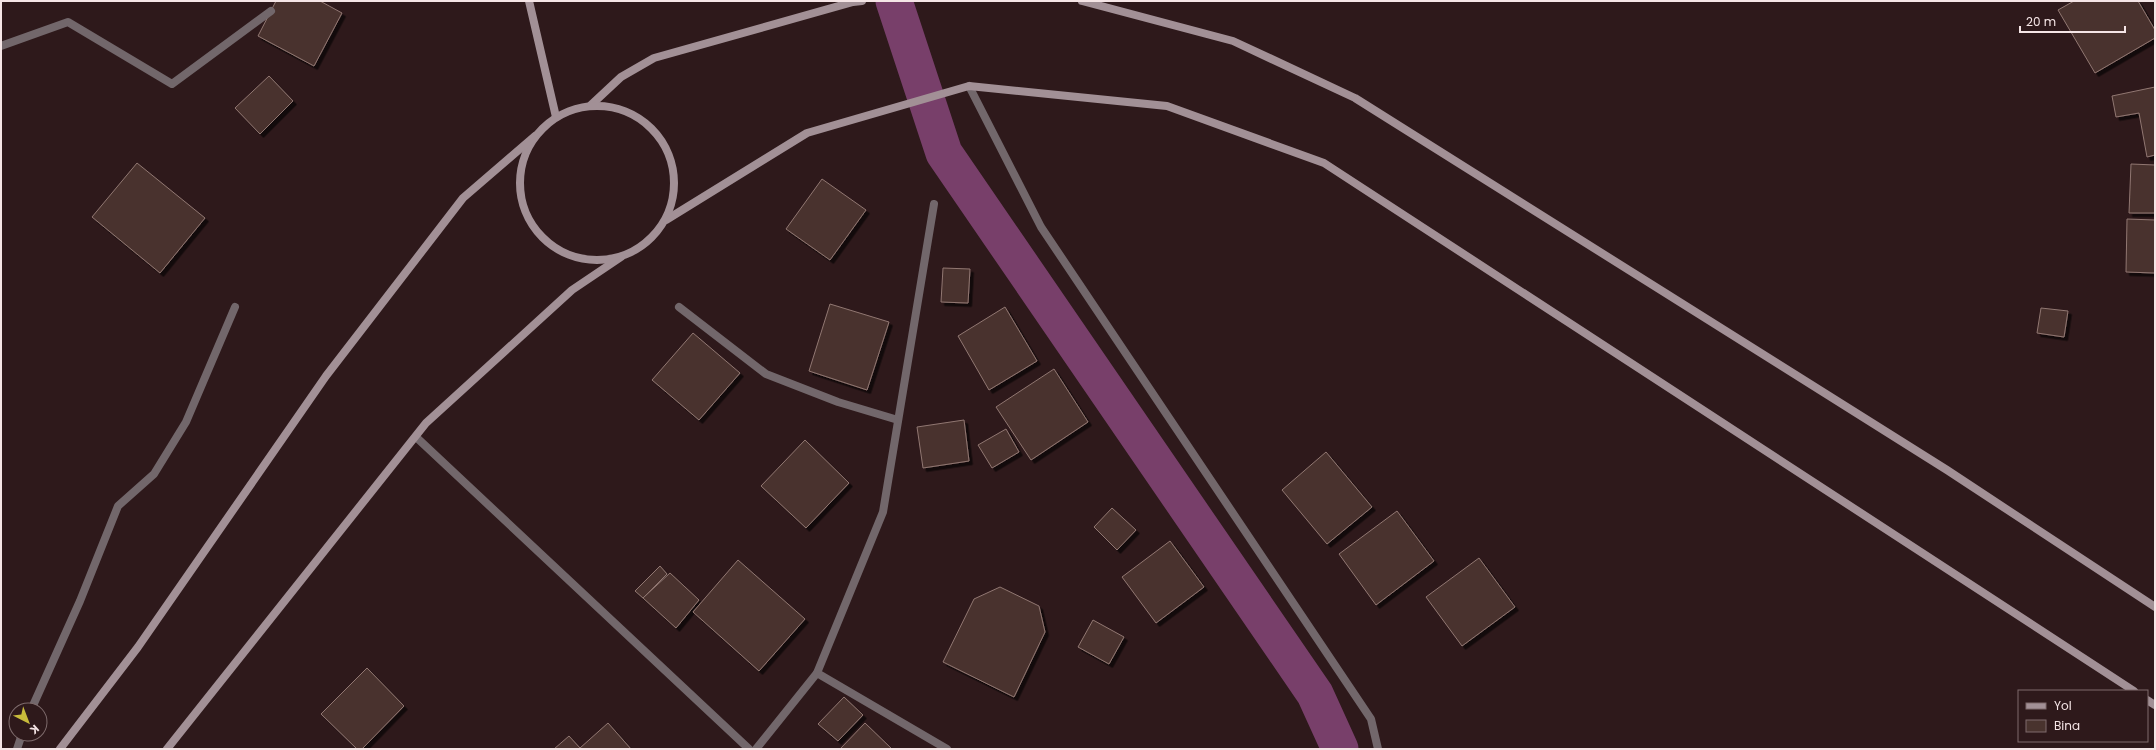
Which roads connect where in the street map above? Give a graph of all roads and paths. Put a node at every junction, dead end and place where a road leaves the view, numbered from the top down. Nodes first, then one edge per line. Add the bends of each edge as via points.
1 (530, 1) edge
2 (862, 1) edge
3 (1082, 1) edge
4 (271, 11) dead end
5 (1, 46) edge
6 (969, 86) junction
7 (591, 105) junction
8 (556, 116) junction
9 (535, 136) junction
10 (934, 204) dead end
11 (666, 220) junction
12 (621, 257) junction
13 (235, 307) dead end
14 (679, 307) dead end
15 (898, 420) junction
16 (416, 437) junction
17 (2155, 607) edge
18 (817, 672) junction
19 (2132, 690) edge
20 (35, 702) edge
21 (60, 749) edge
22 (167, 749) edge
23 (749, 749) edge
24 (756, 749) edge
25 (947, 749) edge
26 (1378, 749) edge

1 - 8 main road
2 - 7 main road via 654,58 621,77
3 - 17 main road via 1233,41 1355,98 1947,470
4 - 5 street via 172,84 68,22
6 - 11 main road via 807,133
6 - 19 main road via 1167,106 1324,163
6 - 26 street via 1041,227 1371,719
7 - 8 main road via 573,108
7 - 11 main road via 615,107 637,116 655,130 669,150 675,174 674,197
8 - 9 main road
9 - 12 main road via 523,158 519,182 523,206 534,228 551,246 572,257 597,260
9 - 21 main road via 463,198 326,376 138,647
10 - 15 street
11 - 12 main road via 654,236 639,249
12 - 16 main road via 572,290 426,424
13 - 20 street via 186,422 154,474 118,506 80,601
14 - 15 street via 766,374 838,402
15 - 18 street via 883,512
16 - 22 main road
16 - 23 street
18 - 24 street
18 - 25 street

